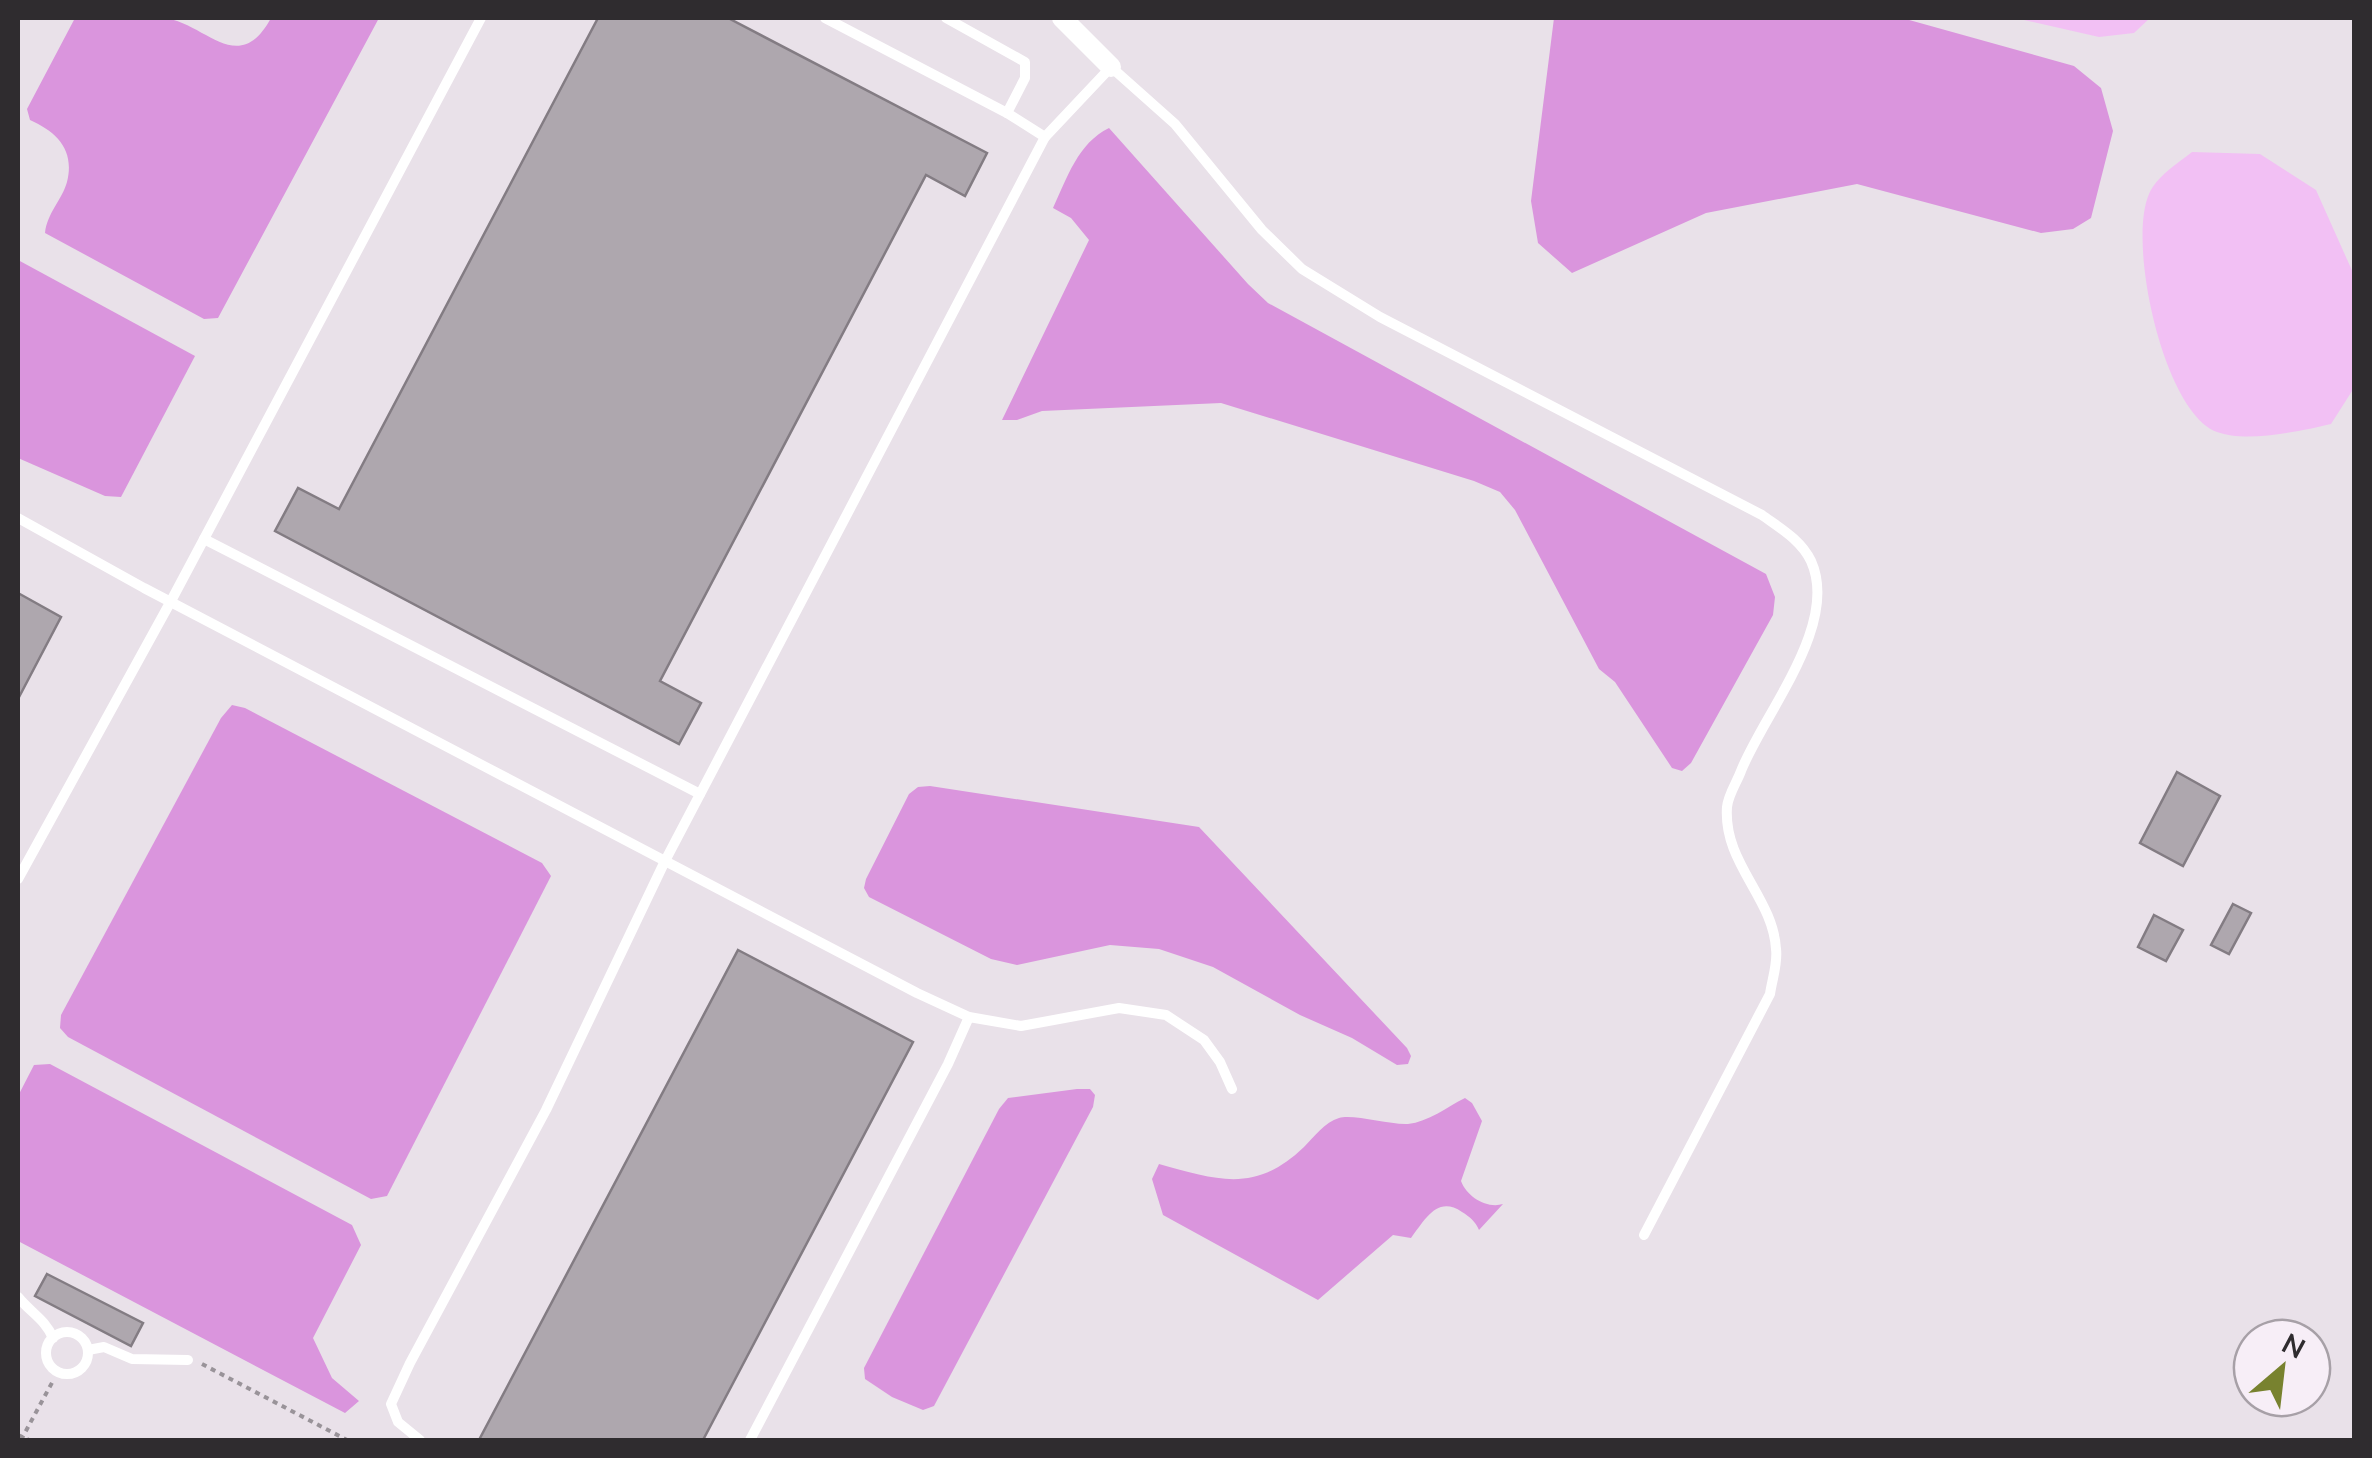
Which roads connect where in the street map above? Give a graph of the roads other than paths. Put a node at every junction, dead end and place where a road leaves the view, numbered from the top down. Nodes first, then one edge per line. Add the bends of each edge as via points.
1 (481, 18) edge
2 (824, 18) edge
3 (946, 18) edge
4 (1062, 18) edge
5 (1111, 67) junction
6 (1007, 114) junction
7 (1044, 136) junction
8 (18, 518) edge
9 (204, 539) junction
10 (171, 601) junction
11 (700, 794) junction
12 (665, 861) junction
13 (18, 879) edge
14 (969, 1017) junction
15 (1232, 1089) dead end
16 (1644, 1235) dead end
17 (18, 1297) edge
18 (53, 1338) junction
19 (88, 1350) junction
20 (188, 1360) road end
21 (420, 1440) edge
22 (750, 1440) edge

1 - 9 lane
2 - 6 lane
3 - 6 lane via 1024,62 1025,78
4 - 5 street
5 - 7 lane
5 - 16 lane via 1175,124 1302,269 1380,317 1762,514 1794,538 1811,562 1819,604 1794,673 1748,752 1727,805 1734,856 1765,908 1776,949 1770,994
6 - 7 lane
7 - 11 lane
8 - 10 lane
9 - 10 lane
9 - 11 lane
10 - 12 lane
10 - 13 lane
11 - 12 lane
12 - 14 lane
12 - 21 lane via 546,1110 391,1404 398,1422
14 - 15 lane via 1021,1026 1119,1008 1166,1015 1204,1040
14 - 22 lane
17 - 18 lane via 46,1321
18 - 19 lane via 76,1334
18 - 19 lane via 47,1360 62,1374 81,1369
19 - 20 lane

